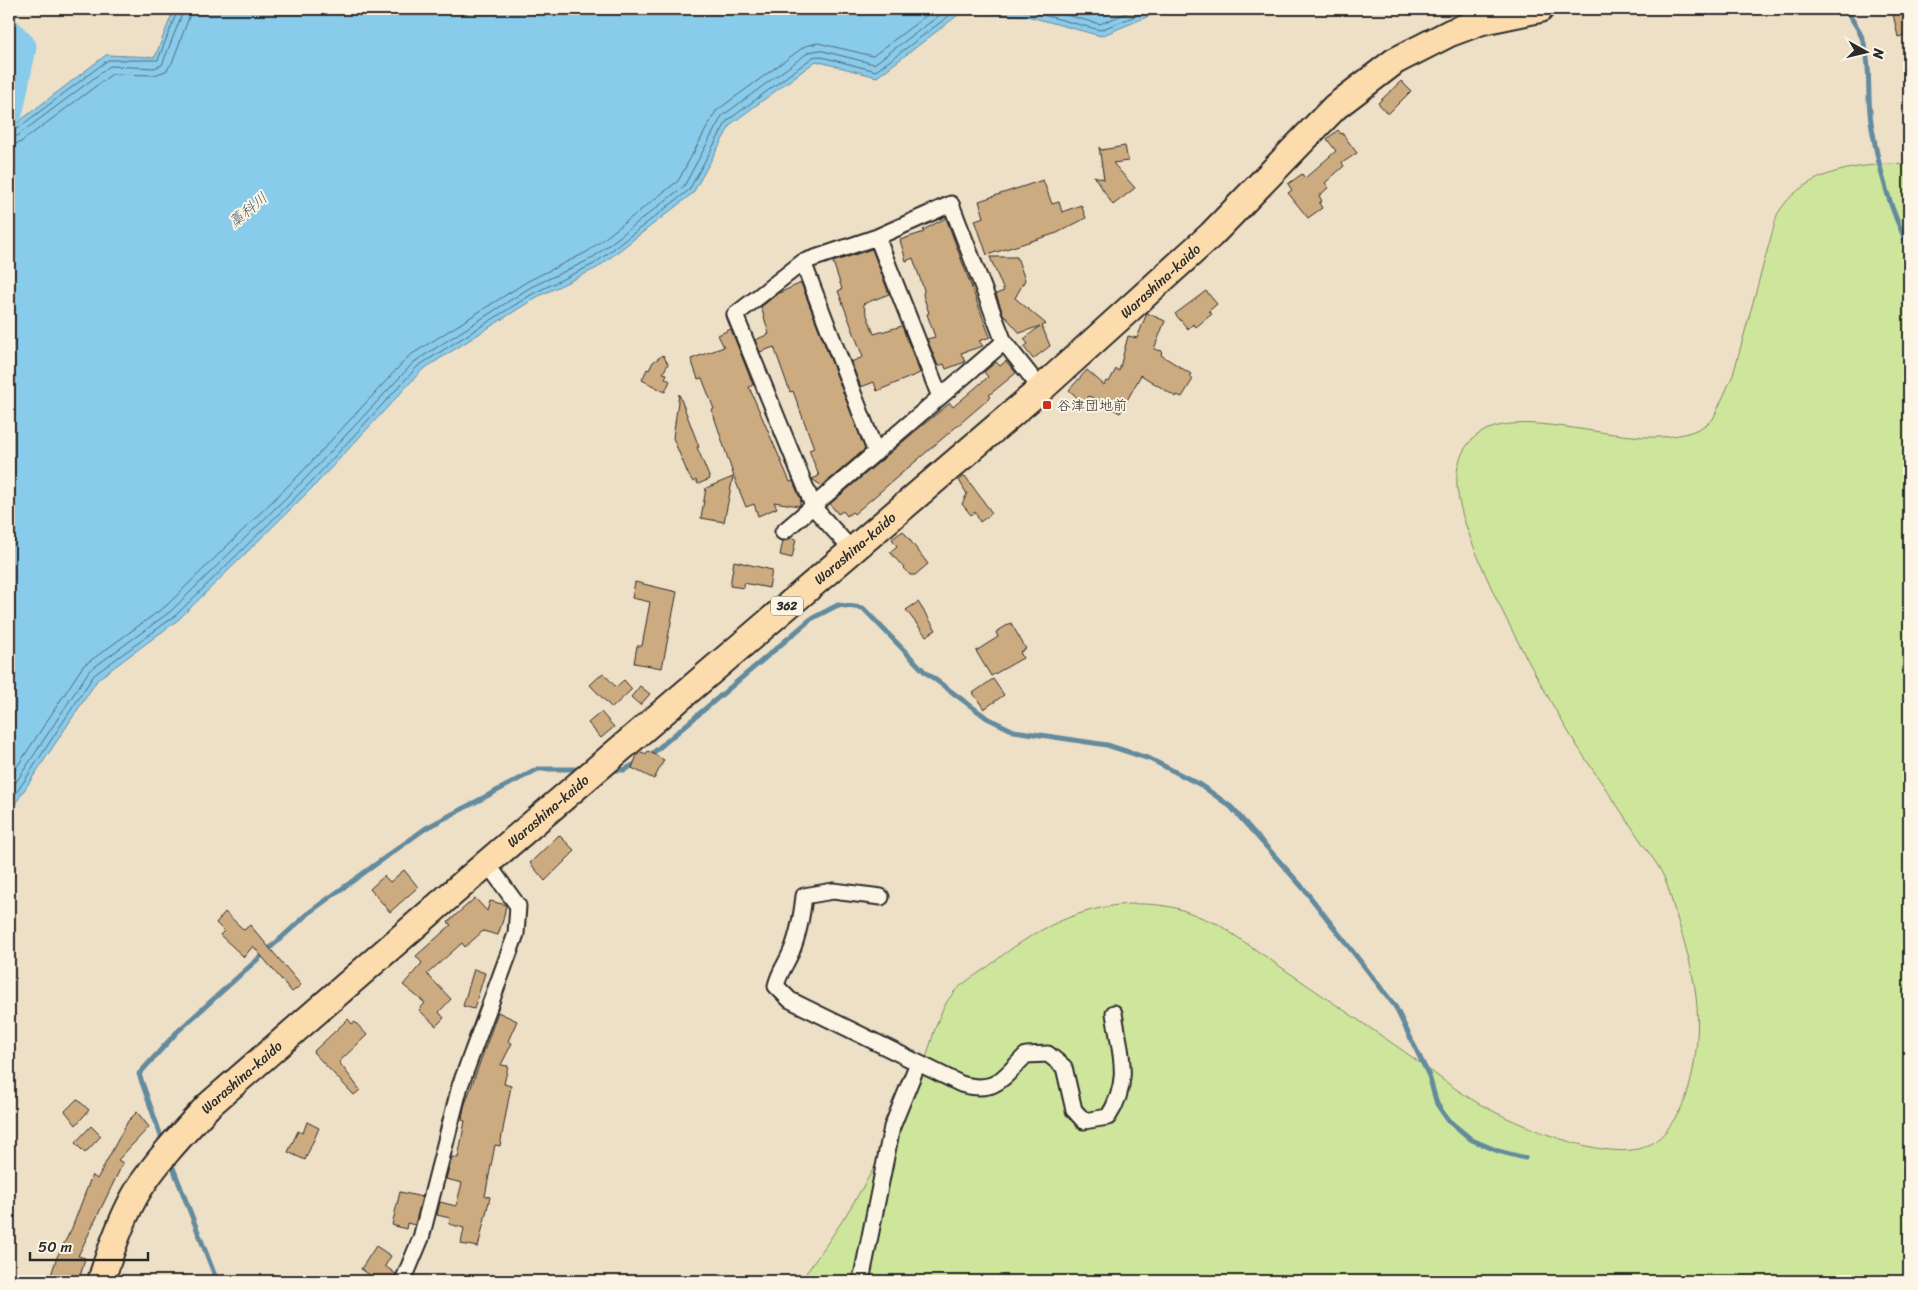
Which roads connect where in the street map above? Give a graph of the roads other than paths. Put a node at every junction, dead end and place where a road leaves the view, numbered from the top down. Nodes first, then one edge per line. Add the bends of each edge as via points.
1 (1540, 9) edge
2 (876, 237) junction
3 (803, 262) junction
4 (1004, 342) junction
5 (1041, 389) junction
6 (940, 397) junction
7 (876, 453) junction
8 (814, 508) junction
9 (783, 532) dead end
10 (852, 550) junction
11 (487, 863) junction
12 (881, 897) dead end
13 (1114, 1013) dead end
14 (918, 1063) junction
15 (100, 1281) edge
16 (402, 1281) edge
17 (862, 1281) edge

1 - 5 highway, Warashina-kaido / 362 via 1482,21 1450,32 1395,61 1335,107 1211,235
2 - 3 street
2 - 4 street via 951,204
2 - 6 street
3 - 7 street
3 - 8 street via 735,315
4 - 5 street
4 - 6 street
5 - 10 highway, Warashina-kaido / 362
6 - 7 street
7 - 8 street
8 - 9 street
8 - 10 street
10 - 11 highway, Warashina-kaido / 362
11 - 15 highway, Warashina-kaido / 362 via 208,1106 176,1141 139,1190
11 - 16 street via 518,906 516,934 460,1086 421,1238
12 - 14 street via 833,891 804,896 792,950 776,986 790,1000
13 - 14 street via 1124,1079 1118,1102 1108,1117 1084,1121 1074,1110 1064,1067 1048,1054 1026,1055 996,1085 978,1089
14 - 17 street via 892,1127

